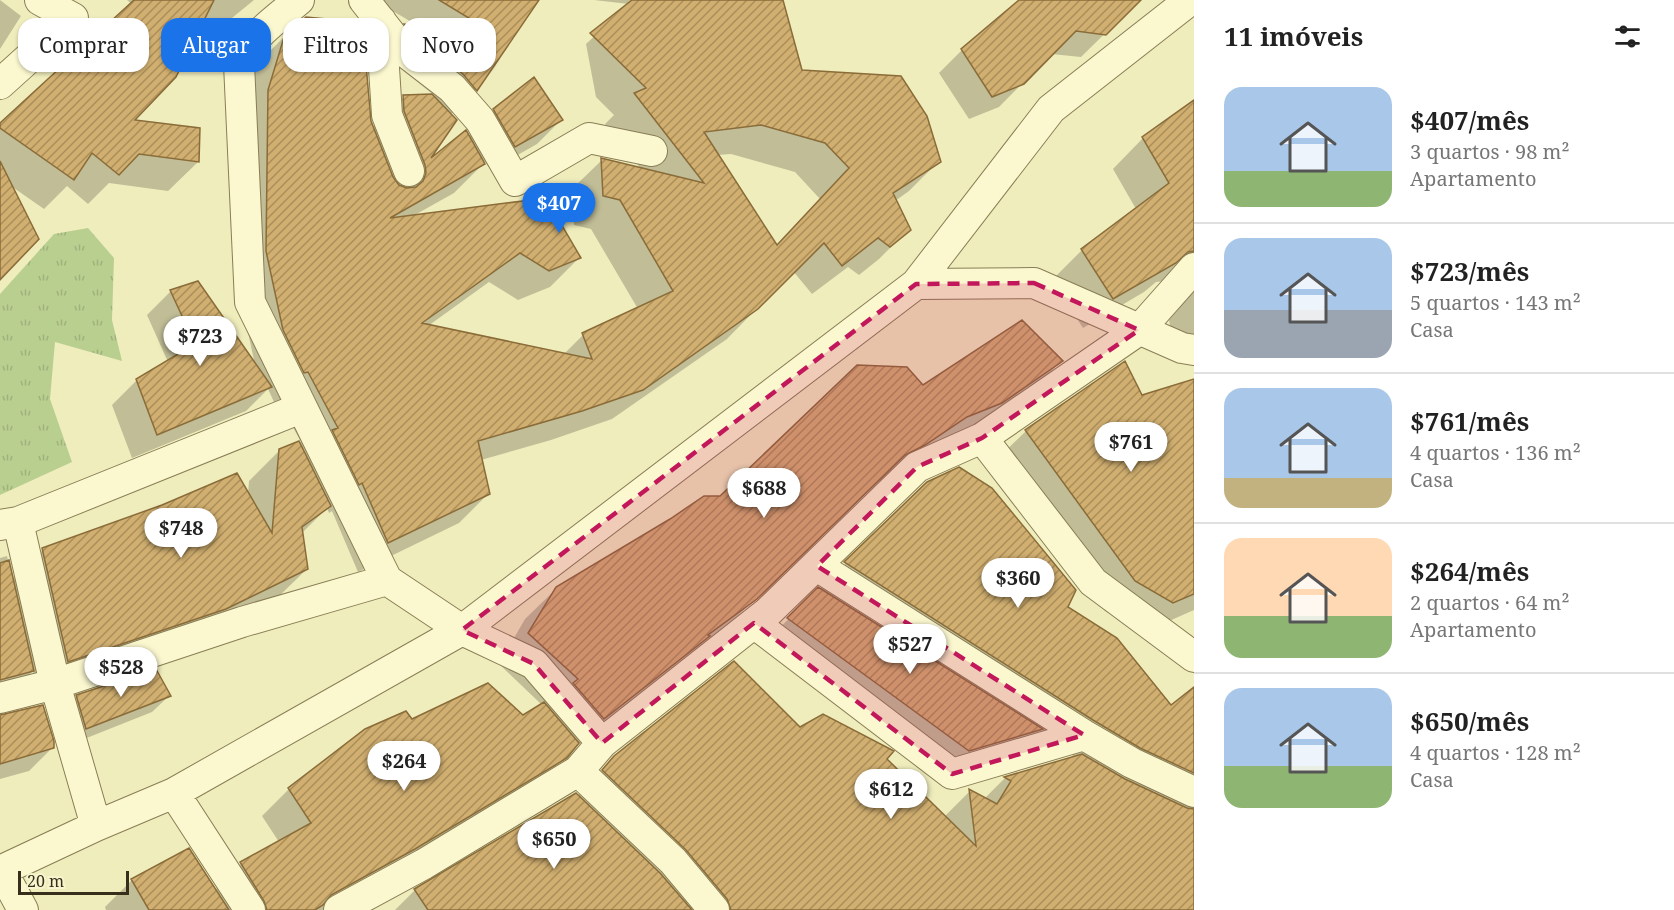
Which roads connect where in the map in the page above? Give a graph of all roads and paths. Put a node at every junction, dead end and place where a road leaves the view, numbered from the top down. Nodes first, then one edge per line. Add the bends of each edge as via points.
1 (40, 0) edge
2 (299, 0) edge
3 (1190, 0) edge
4 (76, 6) edge
5 (373, 10) edge
6 (0, 84) edge
7 (652, 151) dead end
8 (409, 171) dead end
9 (1194, 268) edge
10 (916, 284) junction
11 (1139, 330) junction
12 (1194, 350) edge
13 (301, 408) junction
14 (982, 438) junction
15 (9, 523) edge
16 (817, 566) junction
17 (387, 580) junction
18 (754, 623) junction
19 (462, 630) junction
20 (1194, 657) edge
21 (55, 684) junction
22 (0, 698) edge
23 (1084, 735) junction
24 (602, 743) junction
25 (578, 771) junction
26 (1194, 792) edge
27 (174, 793) junction
28 (96, 826) junction
29 (1, 871) edge
30 (23, 910) edge
31 (250, 910) edge
32 (339, 910) edge
33 (714, 910) edge

1 - 4 street
2 - 13 street via 252,40 239,64 250,302
3 - 10 street via 1051,110
4 - 6 street
5 - 7 street via 404,51 452,88 480,120 515,181 589,138
5 - 8 street via 387,115
9 - 11 street
10 - 11 street via 1034,283
10 - 19 street
11 - 12 street
11 - 14 street
13 - 15 street
13 - 17 street
14 - 16 street via 917,467
14 - 20 street via 1093,582
15 - 21 street
16 - 18 street
16 - 23 street
17 - 19 street
17 - 21 street via 242,622
18 - 23 street via 951,774
18 - 24 street
19 - 24 street via 534,664
19 - 27 street
21 - 22 street
21 - 28 street
23 - 26 street
24 - 25 street
25 - 32 street
25 - 33 street via 673,861
27 - 28 street
27 - 31 street
28 - 29 street
29 - 30 street

